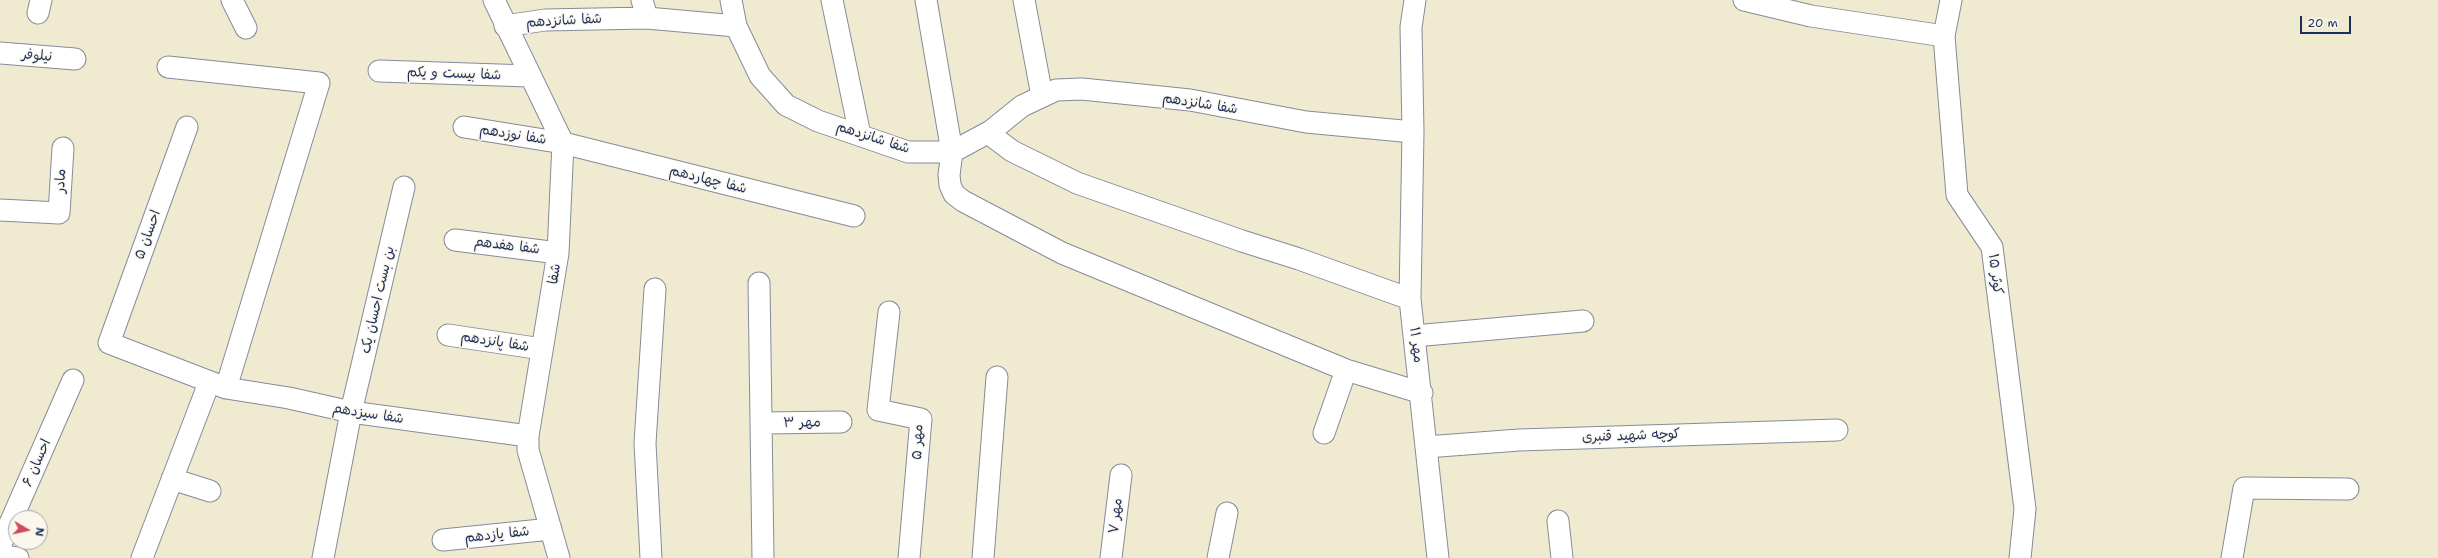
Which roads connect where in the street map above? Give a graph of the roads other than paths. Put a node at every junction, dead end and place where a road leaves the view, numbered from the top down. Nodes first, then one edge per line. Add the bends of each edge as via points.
1 (232, 0) edge
2 (494, 0) edge
3 (731, 0) edge
4 (832, 0) edge
5 (926, 0) edge
6 (1024, 0) edge
7 (1415, 0) edge
8 (1744, 0) edge
9 (1951, 0) edge
10 (644, 9) edge
11 (505, 26) junction
12 (736, 26) junction
13 (246, 28) dead end
14 (1944, 36) junction
15 (0, 53) edge
16 (75, 59) dead end
17 (168, 67) dead end
18 (379, 71) dead end
19 (529, 76) junction
20 (1042, 96) junction
21 (187, 127) dead end
22 (464, 127) dead end
23 (1413, 132) junction
24 (988, 133) junction
25 (860, 135) junction
26 (562, 143) junction
27 (63, 148) dead end
28 (952, 152) junction
29 (404, 187) dead end
30 (0, 210) edge
31 (854, 216) dead end
32 (455, 240) dead end
33 (558, 253) junction
34 (759, 283) dead end
35 (655, 289) dead end
36 (1410, 300) junction
37 (889, 312) dead end
38 (1584, 321) dead end
39 (448, 335) dead end
40 (1414, 336) junction
41 (109, 343) joint
42 (542, 349) junction
43 (1346, 370) junction
44 (997, 377) dead end
45 (73, 380) dead end
46 (218, 386) junction
47 (1422, 393) junction
48 (351, 412) junction
49 (841, 422) dead end
50 (763, 423) junction
51 (1837, 430) dead end
52 (1324, 433) dead end
53 (528, 436) junction
54 (1426, 447) junction
55 (1121, 475) dead end
56 (172, 479) junction
57 (2348, 490) dead end
58 (210, 491) dead end
59 (1227, 513) dead end
60 (1558, 521) dead end
61 (551, 529) junction
62 (442, 540) dead end
63 (0, 546) edge
64 (0, 555) edge
65 (18, 558) edge
66 (142, 558) edge
67 (323, 558) edge
68 (559, 558) edge
69 (651, 558) edge
70 (763, 558) edge
71 (909, 558) edge
72 (982, 558) edge
73 (1111, 558) edge
74 (1218, 558) edge
75 (1438, 558) edge
76 (1562, 558) edge
77 (2020, 558) edge
78 (2232, 558) edge

1 - 13 street
2 - 11 street, شفا
3 - 12 street
4 - 25 street
5 - 28 street
6 - 20 street
7 - 23 street, مهر ۱۱ via 1411,27
8 - 14 street via 1811,16
9 - 14 street, کوثر ۱۵
10 - 11 street, شفا شانزدهم
10 - 12 street, شفا شانزدهم
11 - 19 street, شفا
12 - 25 street, شفا شانزدهم via 760,76 786,105 818,121
14 - 77 street, کوثر ۱۵ via 1957,195 1992,247 2025,509
15 - 16 street, نیلوفر
17 - 46 street via 319,83
18 - 19 street, شفا بیست و یکم
19 - 26 street, شفا
20 - 23 street, شفا شانزدهم via 1056,90 1082,89 1190,100 1306,122
20 - 24 street, شفا شانزدهم via 1022,106
21 - 41 street, احسان ۵
22 - 26 street, شفا نوزدهم
23 - 36 street, مهر ۱۱
24 - 28 street, شفا شانزدهم
24 - 36 street via 1012,151 1076,183
25 - 28 street, شفا شانزدهم via 908,152
26 - 31 street, شفا چهاردهم
26 - 33 street, شفا
27 - 30 street, مادر via 59,213
28 - 43 street via 950,185 954,194 973,207 1062,253
29 - 48 street, بن بست احسان یک
32 - 33 street, شفا هفدهم
33 - 42 street, شفا
34 - 50 street
35 - 69 street via 645,443
36 - 40 street, مهر ۱۱
37 - 71 street, مهر ۵ via 878,410 921,419
38 - 40 street
39 - 42 street, شفا پانزدهم
40 - 47 street, مهر ۱۱
41 - 46 street, شفا سیزدهم
42 - 53 street, شفا
43 - 47 street
43 - 52 street
44 - 72 street
45 - 63 street, احسان ۶
46 - 48 street, شفا سیزدهم
46 - 56 street
47 - 54 street, مهر ۱۱
48 - 53 street, شفا سیزدهم
48 - 67 street, بن بست احسان یک
49 - 50 street, مهر ۳
50 - 70 street
51 - 54 street, کوچه شهید قنبری via 1519,440
53 - 61 street, شفا via 528,450
54 - 75 street, مهر ۱۱
55 - 73 street, مهر ۷
56 - 58 street
56 - 66 street
57 - 78 street via 2244,488
59 - 74 street
60 - 76 street
61 - 62 street, شفا یازدهم
61 - 68 street, شفا
64 - 65 street

